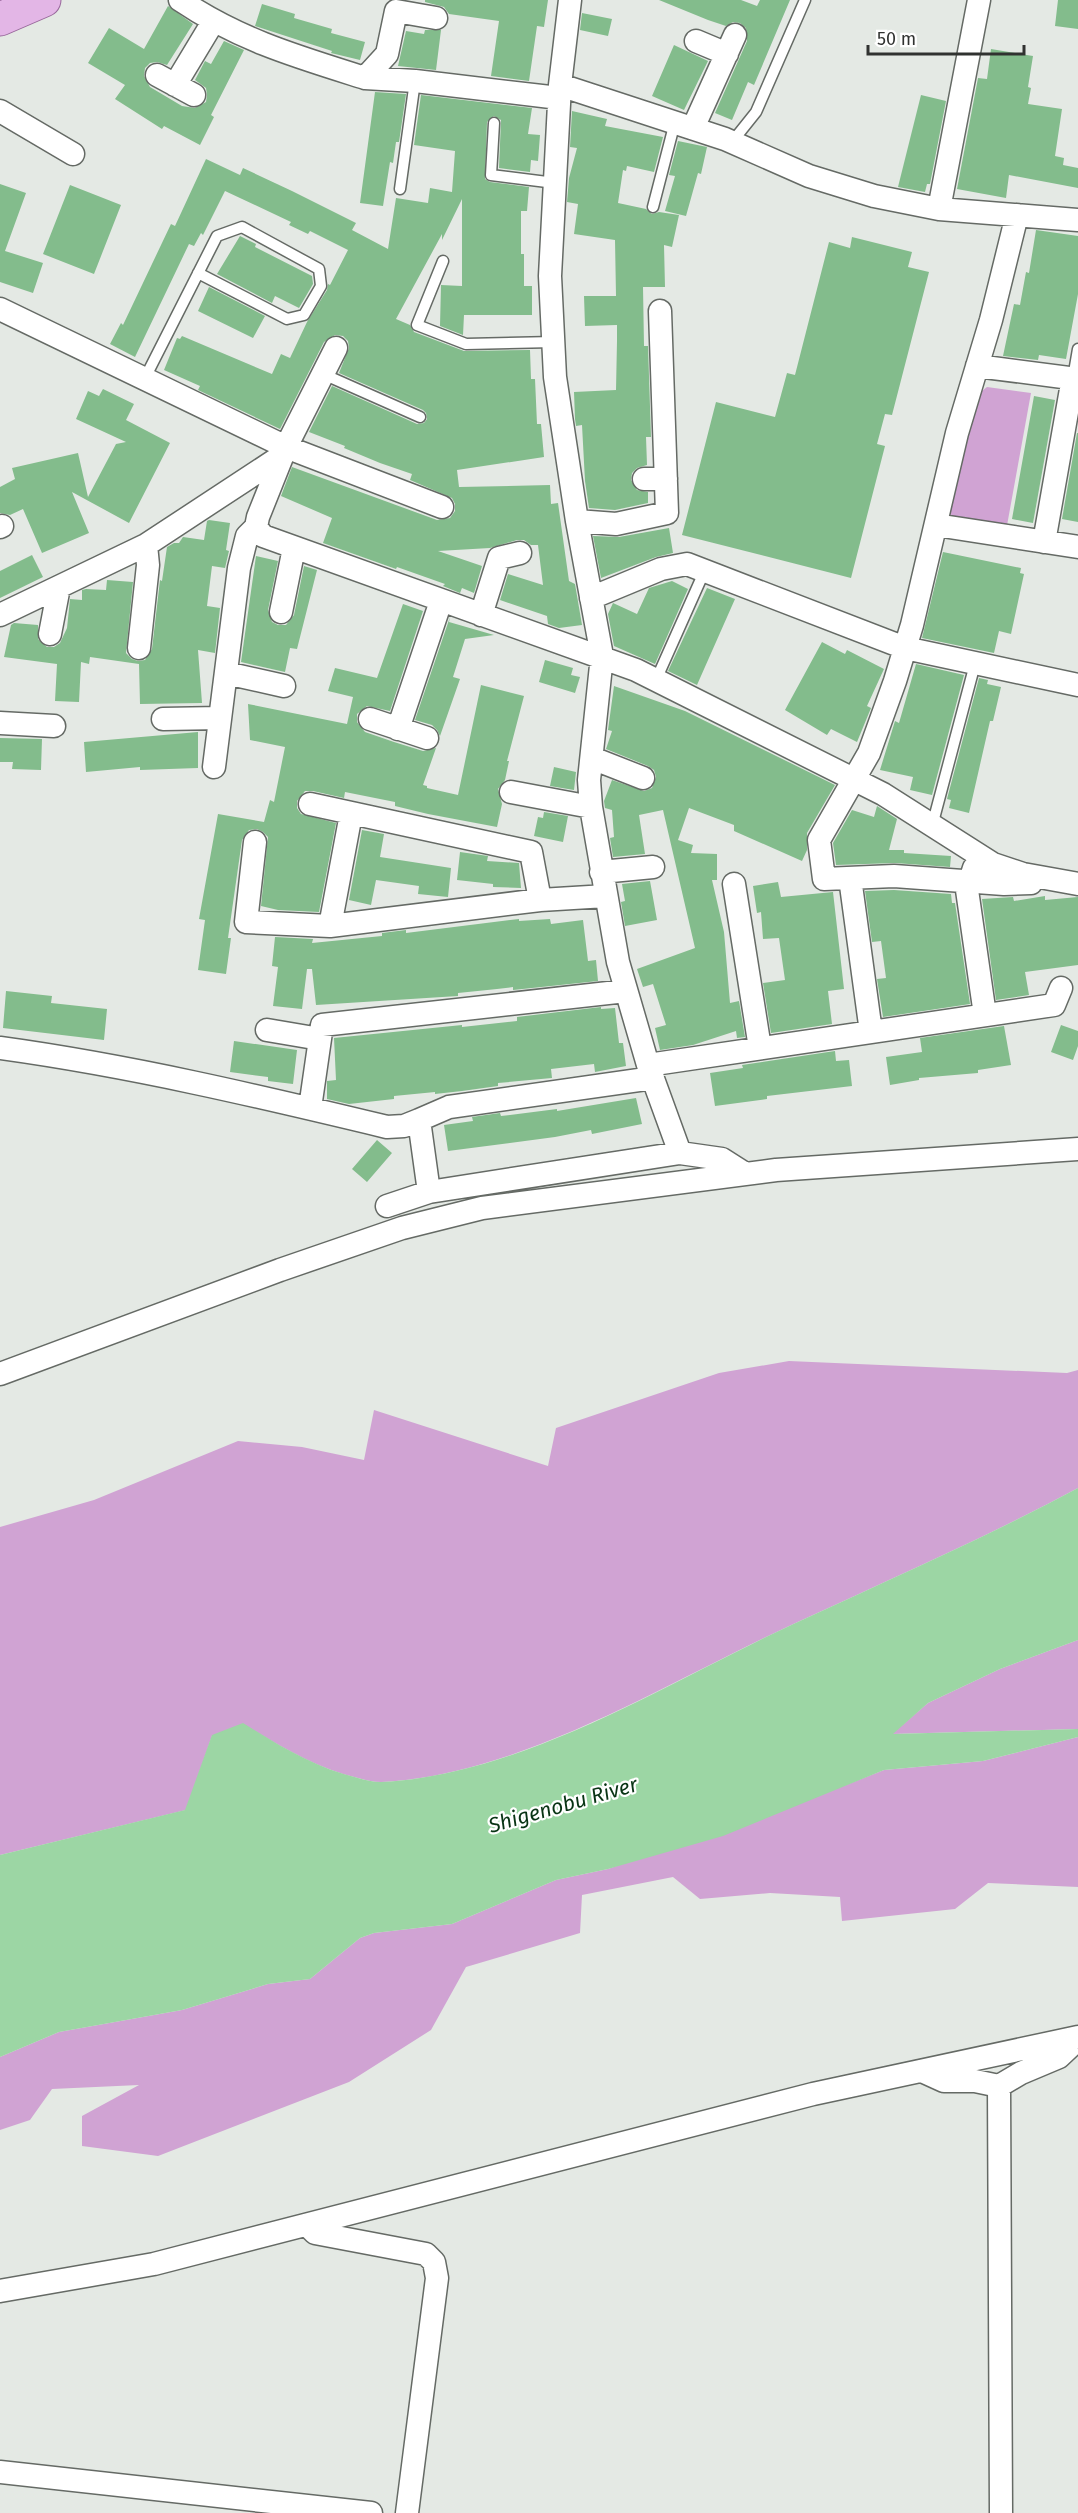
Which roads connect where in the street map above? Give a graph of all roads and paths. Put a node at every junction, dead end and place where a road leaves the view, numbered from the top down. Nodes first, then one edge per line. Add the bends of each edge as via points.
1 (44, 0) edge
2 (180, 0) edge
3 (570, 0) edge
4 (805, 0) edge
5 (979, 0) edge
6 (425, 11) edge
7 (0, 19) edge
8 (213, 22) junction
9 (696, 41) dead end
10 (365, 78) junction
11 (415, 81) junction
12 (175, 85) dead end
13 (560, 91) junction
14 (0, 111) edge
15 (494, 123) dead end
16 (684, 125) junction
17 (732, 142) junction
18 (73, 154) dead end
19 (555, 183) junction
20 (400, 189) dead end
21 (653, 207) dead end
22 (939, 209) junction
23 (1017, 215) junction
24 (1078, 220) edge
25 (443, 261) dead end
26 (198, 273) junction
27 (0, 309) edge
28 (660, 311) dead end
29 (554, 342) junction
30 (336, 348) dead end
31 (1078, 349) edge
32 (977, 366) junction
33 (323, 374) junction
34 (145, 378) junction
35 (1076, 379) edge
36 (420, 417) dead end
37 (284, 451) junction
38 (644, 479) dead end
39 (666, 479) junction
40 (442, 507) dead end
41 (577, 522) junction
42 (936, 525) junction
43 (256, 527) junction
44 (1044, 542) junction
45 (146, 545) junction
46 (1078, 547) edge
47 (294, 548) junction
48 (519, 553) dead end
49 (706, 569) junction
50 (59, 586) junction
51 (591, 598) junction
52 (441, 601) junction
53 (281, 612) dead end
54 (0, 615) edge
55 (481, 615) junction
56 (50, 634) dead end
57 (138, 648) dead end
58 (905, 648) junction
59 (602, 656) junction
60 (975, 664) junction
61 (226, 673) junction
62 (656, 680) junction
63 (1078, 685) edge
64 (284, 686) dead end
65 (220, 718) junction
66 (164, 719) dead end
67 (370, 719) dead end
68 (0, 723) edge
69 (54, 726) dead end
70 (398, 729) junction
71 (427, 738) dead end
72 (592, 758) junction
73 (214, 768) dead end
74 (643, 778) dead end
75 (853, 779) junction
76 (511, 792) dead end
77 (310, 804) dead end
78 (591, 807) junction
79 (351, 814) junction
80 (932, 827) junction
81 (255, 842) dead end
82 (969, 850) junction
83 (653, 867) dead end
84 (601, 872) junction
85 (850, 878) junction
86 (1049, 878) junction
87 (970, 881) junction
88 (734, 884) dead end
89 (1078, 884) edge
90 (606, 896) junction
91 (540, 900) junction
92 (330, 926) junction
93 (1061, 988) dead end
94 (626, 991) junction
95 (985, 1015) junction
96 (267, 1030) dead end
97 (871, 1032) junction
98 (320, 1039) junction
99 (0, 1048) edge
100 (760, 1048) junction
101 (651, 1072) junction
102 (310, 1108) junction
103 (419, 1120) junction
104 (1078, 1149) edge
105 (680, 1153) junction
106 (744, 1173) junction
107 (429, 1192) junction
108 (387, 1206) dead end
109 (0, 1374) edge
110 (1078, 2038) edge
111 (922, 2071) junction
112 (999, 2086) junction
113 (307, 2225) junction
114 (0, 2291) edge
115 (0, 2472) edge
116 (371, 2513) edge
117 (407, 2513) edge
118 (1001, 2513) edge

1 - 7 main road
2 - 8 street
3 - 13 street
4 - 17 lane via 756,112
5 - 22 street
6 - 10 street via 396,11 387,54
8 - 10 street via 314,72
8 - 12 street
9 - 16 street via 731,45
10 - 11 street
11 - 13 street
11 - 20 lane
13 - 16 street
13 - 19 street
14 - 18 street
15 - 19 lane via 491,175
16 - 17 street
16 - 21 lane
17 - 22 street via 835,184
19 - 29 street via 550,276
22 - 23 street
23 - 24 street
23 - 32 street
25 - 29 lane via 417,325 466,344
26 - 26 lane via 217,236 242,228 319,269 321,286 304,315 287,320
26 - 34 lane
27 - 34 street
28 - 39 street
29 - 41 street via 555,377
30 - 33 street
31 - 35 lane
32 - 35 street
32 - 42 street
33 - 36 lane
33 - 37 street
34 - 37 street
35 - 44 street
37 - 40 street
37 - 43 street
37 - 45 street
38 - 39 street
39 - 41 street via 668,513 616,524
41 - 51 street
42 - 44 street
42 - 58 street
43 - 47 street via 263,536
43 - 61 street via 247,536 239,568
44 - 46 street
45 - 50 street
45 - 57 street via 148,565
47 - 52 street
47 - 53 street
48 - 55 street via 500,558
49 - 51 street via 673,565
49 - 58 street
49 - 62 lane
50 - 54 street
50 - 56 street
51 - 59 street
52 - 55 street
52 - 70 street
55 - 59 street
58 - 60 street
58 - 75 street via 881,724
59 - 62 street
59 - 72 street
60 - 63 street
60 - 80 lane
61 - 64 street
61 - 65 street
62 - 75 street
65 - 66 street
65 - 73 street
67 - 70 street
68 - 69 street
70 - 71 street
72 - 74 street
72 - 78 street
75 - 80 street
75 - 85 street via 819,840 824,879
76 - 78 street
77 - 79 street
78 - 84 street
79 - 91 street via 531,852
79 - 92 street
80 - 82 street
81 - 92 street via 246,922
82 - 86 street via 993,864
82 - 87 street via 975,865
83 - 84 street
84 - 90 street
85 - 87 street via 894,876
85 - 97 street
86 - 87 street via 1030,883
86 - 89 street
87 - 95 street via 967,890
88 - 100 street
90 - 91 street
90 - 94 street
91 - 92 street
93 - 95 street via 1053,1005
94 - 98 street via 322,1025
94 - 101 street
95 - 97 street
96 - 98 street
97 - 100 street
98 - 102 street
99 - 102 street via 80,1059
100 - 101 street
101 - 103 street via 449,1107
101 - 105 street
102 - 103 street via 387,1127
103 - 107 street
104 - 106 street
105 - 106 street via 722,1159
105 - 107 street
106 - 109 street via 482,1208 402,1228
107 - 108 street
110 - 111 street
110 - 112 street via 1059,2056
111 - 112 street via 944,2081
111 - 113 street via 813,2094
112 - 118 street
113 - 114 street via 154,2264
113 - 117 street via 315,2234 426,2254 434,2262 437,2278
115 - 116 street

